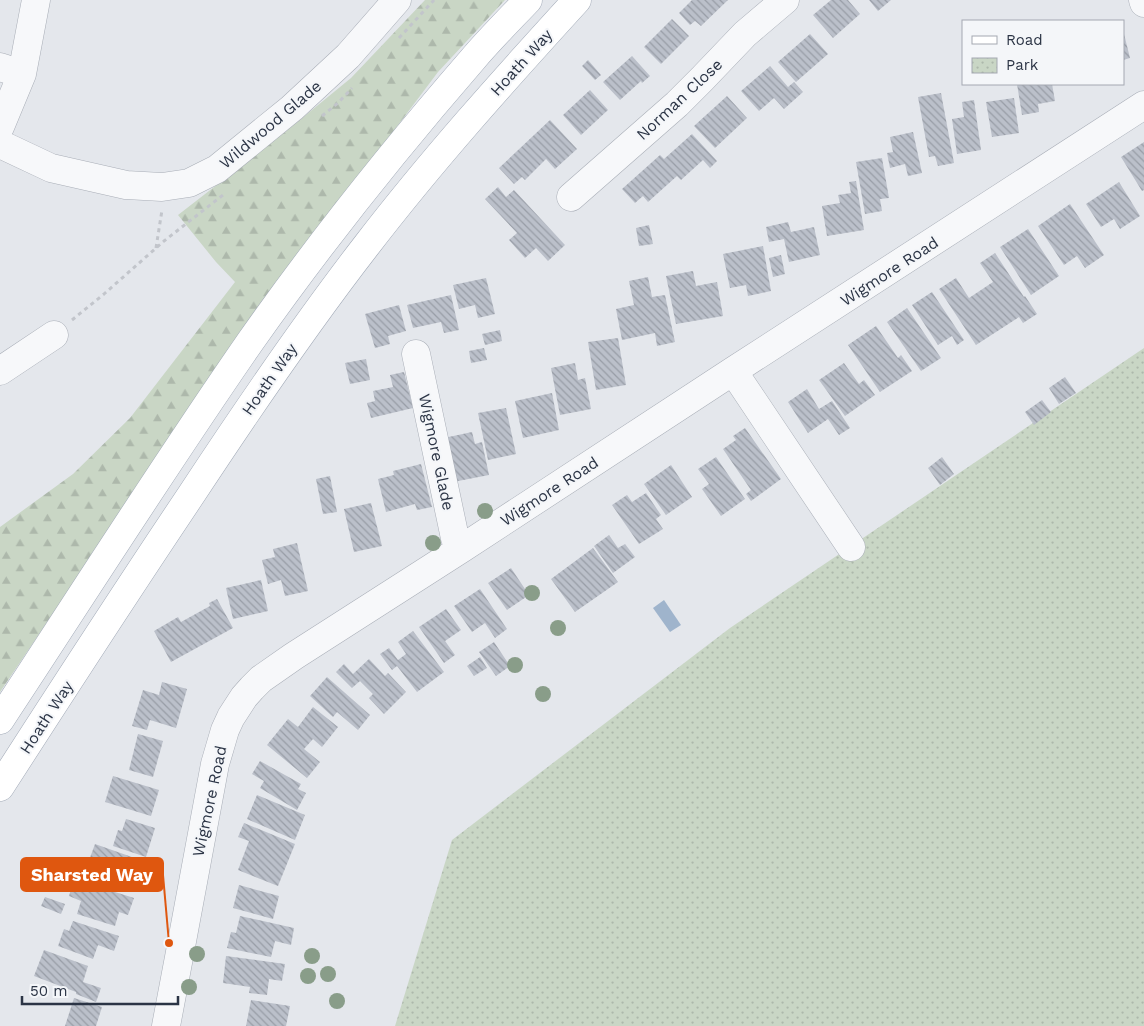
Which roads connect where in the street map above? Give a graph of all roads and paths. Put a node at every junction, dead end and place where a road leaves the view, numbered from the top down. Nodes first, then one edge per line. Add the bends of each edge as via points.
1 (36, 0) edge
2 (397, 0) edge
3 (528, 0) edge
4 (577, 0) edge
5 (785, 0) edge
6 (11, 70) edge
7 (1144, 105) edge
8 (0, 128) edge
9 (0, 144) edge
10 (571, 197) dead end
11 (163, 208) dead end
12 (156, 248) dead end
13 (54, 335) dead end
14 (416, 354) dead end
15 (0, 371) edge
16 (733, 371) junction
17 (851, 547) dead end
18 (461, 549) junction
19 (0, 720) edge
20 (0, 787) edge
21 (166, 1026) edge

1 - 6 street
2 - 9 street, Wildwood Glade via 348,56 292,108 218,169 189,183 162,187 126,185 51,168
3 - 19 main road via 385,163 289,288 210,401
4 - 20 main road, Hoath Way via 455,136 323,303 229,436
5 - 10 street, Norman Close via 745,34 677,104
6 - 8 street
7 - 16 street, Wigmore Road
11 - 12 path
13 - 15 street
14 - 18 street, Wigmore Glade via 455,538
16 - 17 street
16 - 18 street, Wigmore Road
18 - 21 street, Wigmore Road via 261,679 237,706 225,730 215,764

